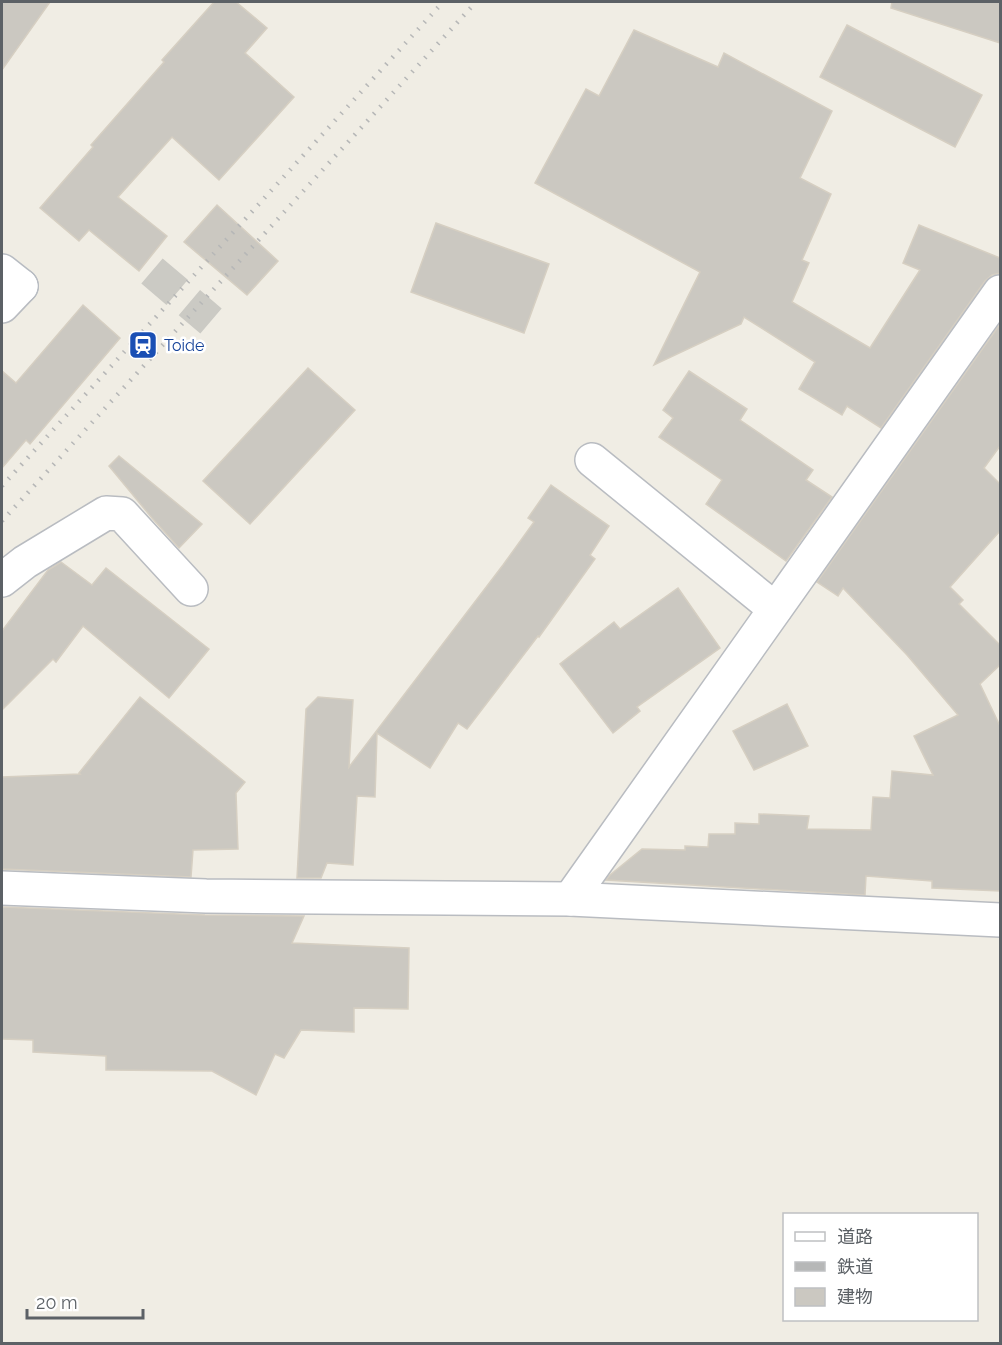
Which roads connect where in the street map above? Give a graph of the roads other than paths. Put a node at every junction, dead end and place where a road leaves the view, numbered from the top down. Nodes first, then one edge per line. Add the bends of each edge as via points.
1 (1000, 292) edge
2 (592, 460) dead end
3 (2, 580) edge
4 (190, 589) dead end
5 (775, 609) junction
6 (2, 888) edge
7 (570, 899) junction
8 (1000, 920) edge

1 - 5 street
2 - 5 street
3 - 4 street via 106,513 122,514
5 - 7 street
6 - 7 street via 206,896
7 - 8 street

